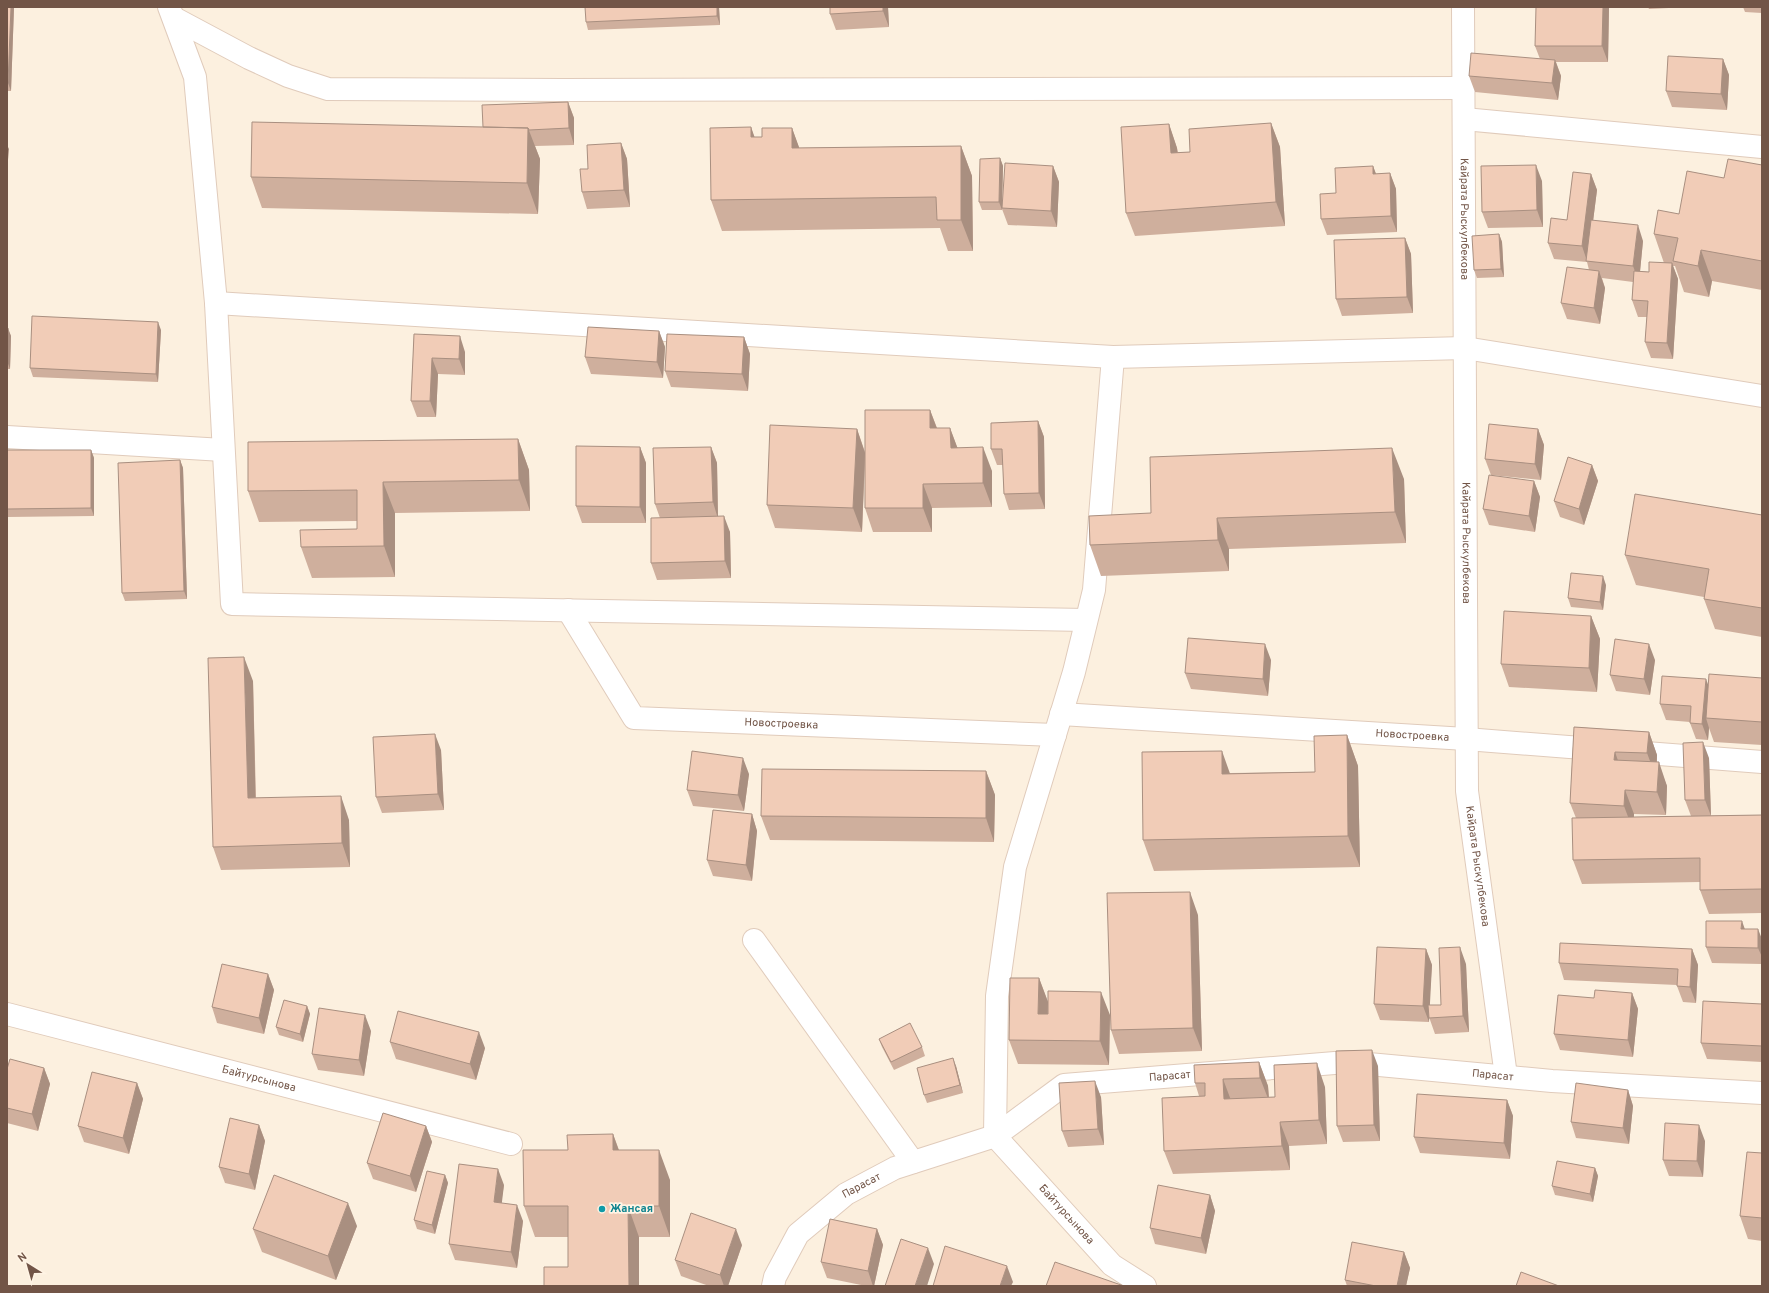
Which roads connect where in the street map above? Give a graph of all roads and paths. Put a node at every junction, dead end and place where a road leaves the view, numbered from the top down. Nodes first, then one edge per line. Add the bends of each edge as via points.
1 (1463, 7) edge
2 (172, 12) edge
3 (1464, 88) junction
4 (1464, 119) junction
5 (1762, 147) edge
6 (216, 303) junction
7 (1465, 348) junction
8 (1113, 357) junction
9 (1762, 396) edge
10 (7, 437) edge
11 (223, 450) junction
12 (568, 610) junction
13 (1086, 620) junction
14 (1061, 714) junction
15 (1055, 735) junction
16 (1466, 739) junction
17 (1762, 762) edge
18 (754, 940) dead end
19 (7, 1014) edge
20 (1506, 1076) junction
21 (1762, 1093) edge
22 (995, 1136) junction
23 (511, 1144) dead end
24 (913, 1162) junction
25 (773, 1286) edge
26 (1145, 1286) edge

1 - 3 street, Кайрата Рыскулбекова
2 - 3 street via 249,58 282,73 328,88
2 - 6 street via 196,77
3 - 4 street, Кайрата Рыскулбекова
4 - 5 street
4 - 7 street, Кайрата Рыскулбекова
6 - 8 street
6 - 11 street
7 - 8 street
7 - 9 street
7 - 16 street, Кайрата Рыскулбекова
8 - 13 street via 1094,590
10 - 11 street
11 - 12 street via 232,604
12 - 13 street
12 - 15 street, Новостроевка via 634,718
13 - 14 street
14 - 15 street
14 - 16 street, Новостроевка
15 - 22 street via 1015,867 997,996
16 - 17 street, Новостроевка
16 - 20 street, Кайрата Рыскулбекова via 1467,791
18 - 24 street
19 - 23 street, Байтурсынова
20 - 21 street, Парасат
20 - 22 street, Парасат via 1347,1062 1064,1085
22 - 24 street, Парасат
22 - 26 street, Байтурсынова via 1112,1265
24 - 25 street, Парасат via 895,1168 846,1194 798,1234 775,1277

